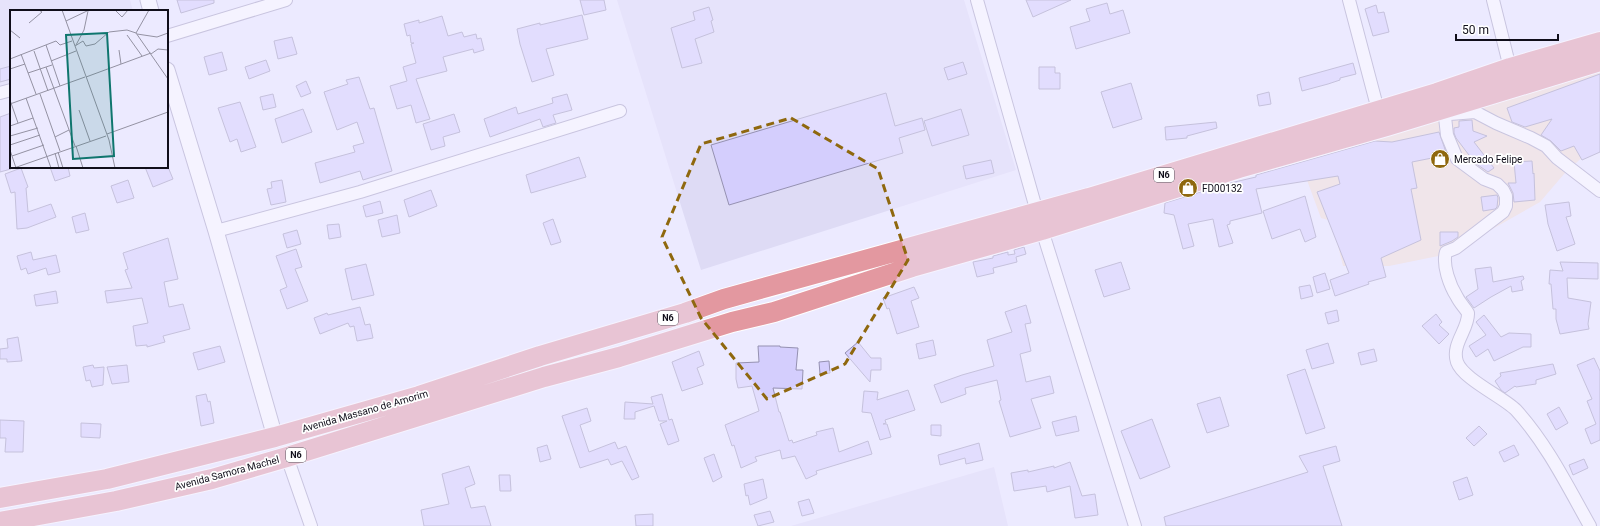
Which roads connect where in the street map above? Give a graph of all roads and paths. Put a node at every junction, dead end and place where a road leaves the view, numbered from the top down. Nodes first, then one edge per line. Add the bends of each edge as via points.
1 (148, 0) edge
2 (286, 0) edge
3 (977, 0) edge
4 (1349, 0) edge
5 (1493, 0) edge
6 (151, 10) edge
7 (168, 36) edge
8 (1600, 42) edge
9 (1600, 61) edge
10 (1510, 68) junction
11 (168, 73) edge
12 (10, 90) edge
13 (0, 93) edge
14 (1378, 110) junction
15 (620, 111) dead end
16 (1445, 111) junction
17 (1600, 191) edge
18 (1040, 221) junction
19 (216, 231) junction
20 (611, 336) junction
21 (620, 357) junction
22 (275, 437) junction
23 (287, 457) junction
24 (0, 498) edge
25 (0, 522) edge
26 (311, 526) edge
27 (1135, 526) edge
28 (1590, 526) edge

1 - 6 street
2 - 7 street
3 - 18 street
4 - 14 street
5 - 10 street
8 - 10 highway, N6
9 - 16 highway, N6
10 - 14 highway, N6
11 - 19 street
12 - 13 street
14 - 18 highway, N6 via 1089,198
15 - 19 street via 360,192
16 - 17 street via 1475,112 1531,138 1546,146 1557,158
16 - 18 highway, N6
16 - 28 street via 1447,135 1457,158 1484,179 1497,184 1506,196 1506,206 1502,212 1456,248 1446,252 1444,258 1444,267 1456,297 1468,313 1468,320 1456,349 1456,361 1460,368 1483,387 1515,409 1537,436
18 - 20 highway, Avenida Massano de Amorim / N6 via 724,299
18 - 21 highway, N6 via 912,268
18 - 27 street
19 - 22 street
20 - 21 highway
20 - 22 highway, Avenida Massano de Amorim / N6 via 540,356 419,396
21 - 23 highway, Avenida Samora Machel / N6 via 544,377
22 - 24 highway, Avenida Massano de Amorim / N6 via 107,479
23 - 25 highway, Avenida Samora Machel / N6 via 212,479 116,501
23 - 26 street

